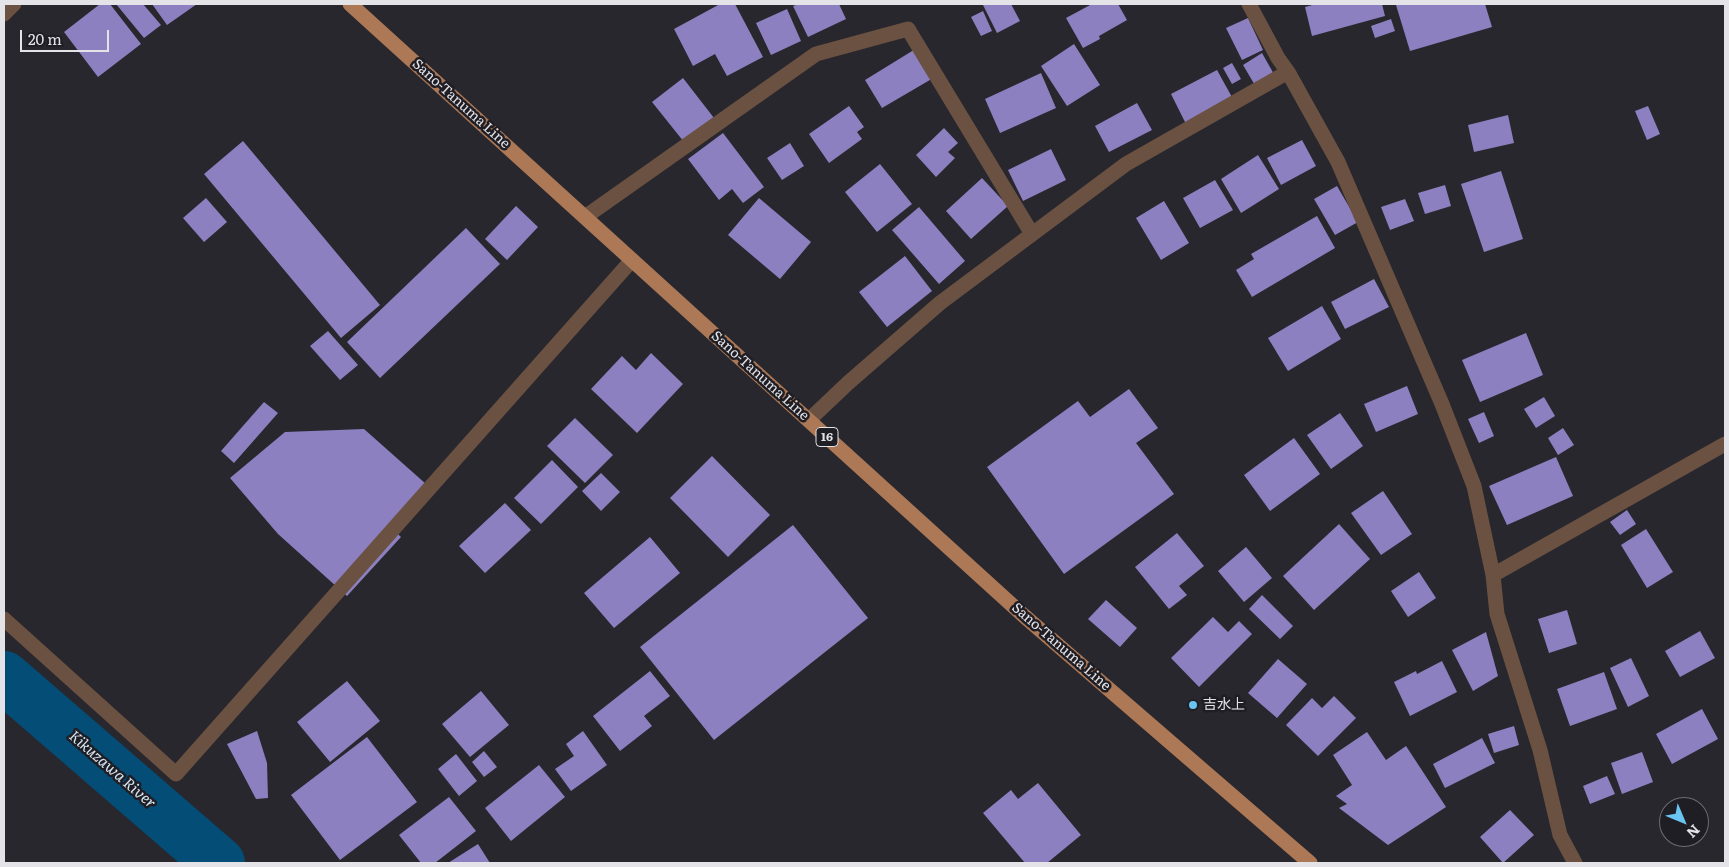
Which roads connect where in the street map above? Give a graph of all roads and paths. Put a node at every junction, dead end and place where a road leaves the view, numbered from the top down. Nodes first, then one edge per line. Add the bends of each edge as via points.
1 (14, 4) edge
2 (350, 4) edge
3 (1249, 4) edge
4 (4, 14) edge
5 (1288, 72) junction
6 (585, 217) junction
7 (1032, 234) junction
8 (632, 260) junction
9 (809, 420) junction
10 (1725, 444) edge
11 (1492, 575) junction
12 (4, 619) edge
13 (1310, 863) edge
14 (1575, 863) edge

1 - 4 street
2 - 6 main road, Sano-Tanuma Line / 16
3 - 5 street
5 - 7 street via 1126,164
5 - 11 street via 1338,162 1442,404 1474,486
6 - 7 street via 816,54 908,29
6 - 8 main road, Sano-Tanuma Line / 16
7 - 9 street via 940,303
8 - 9 main road, Sano-Tanuma Line / 16
8 - 12 street via 176,774
9 - 13 main road, Sano-Tanuma Line / 16 via 1023,615
10 - 11 street
11 - 14 street via 1497,614 1540,750 1560,835

